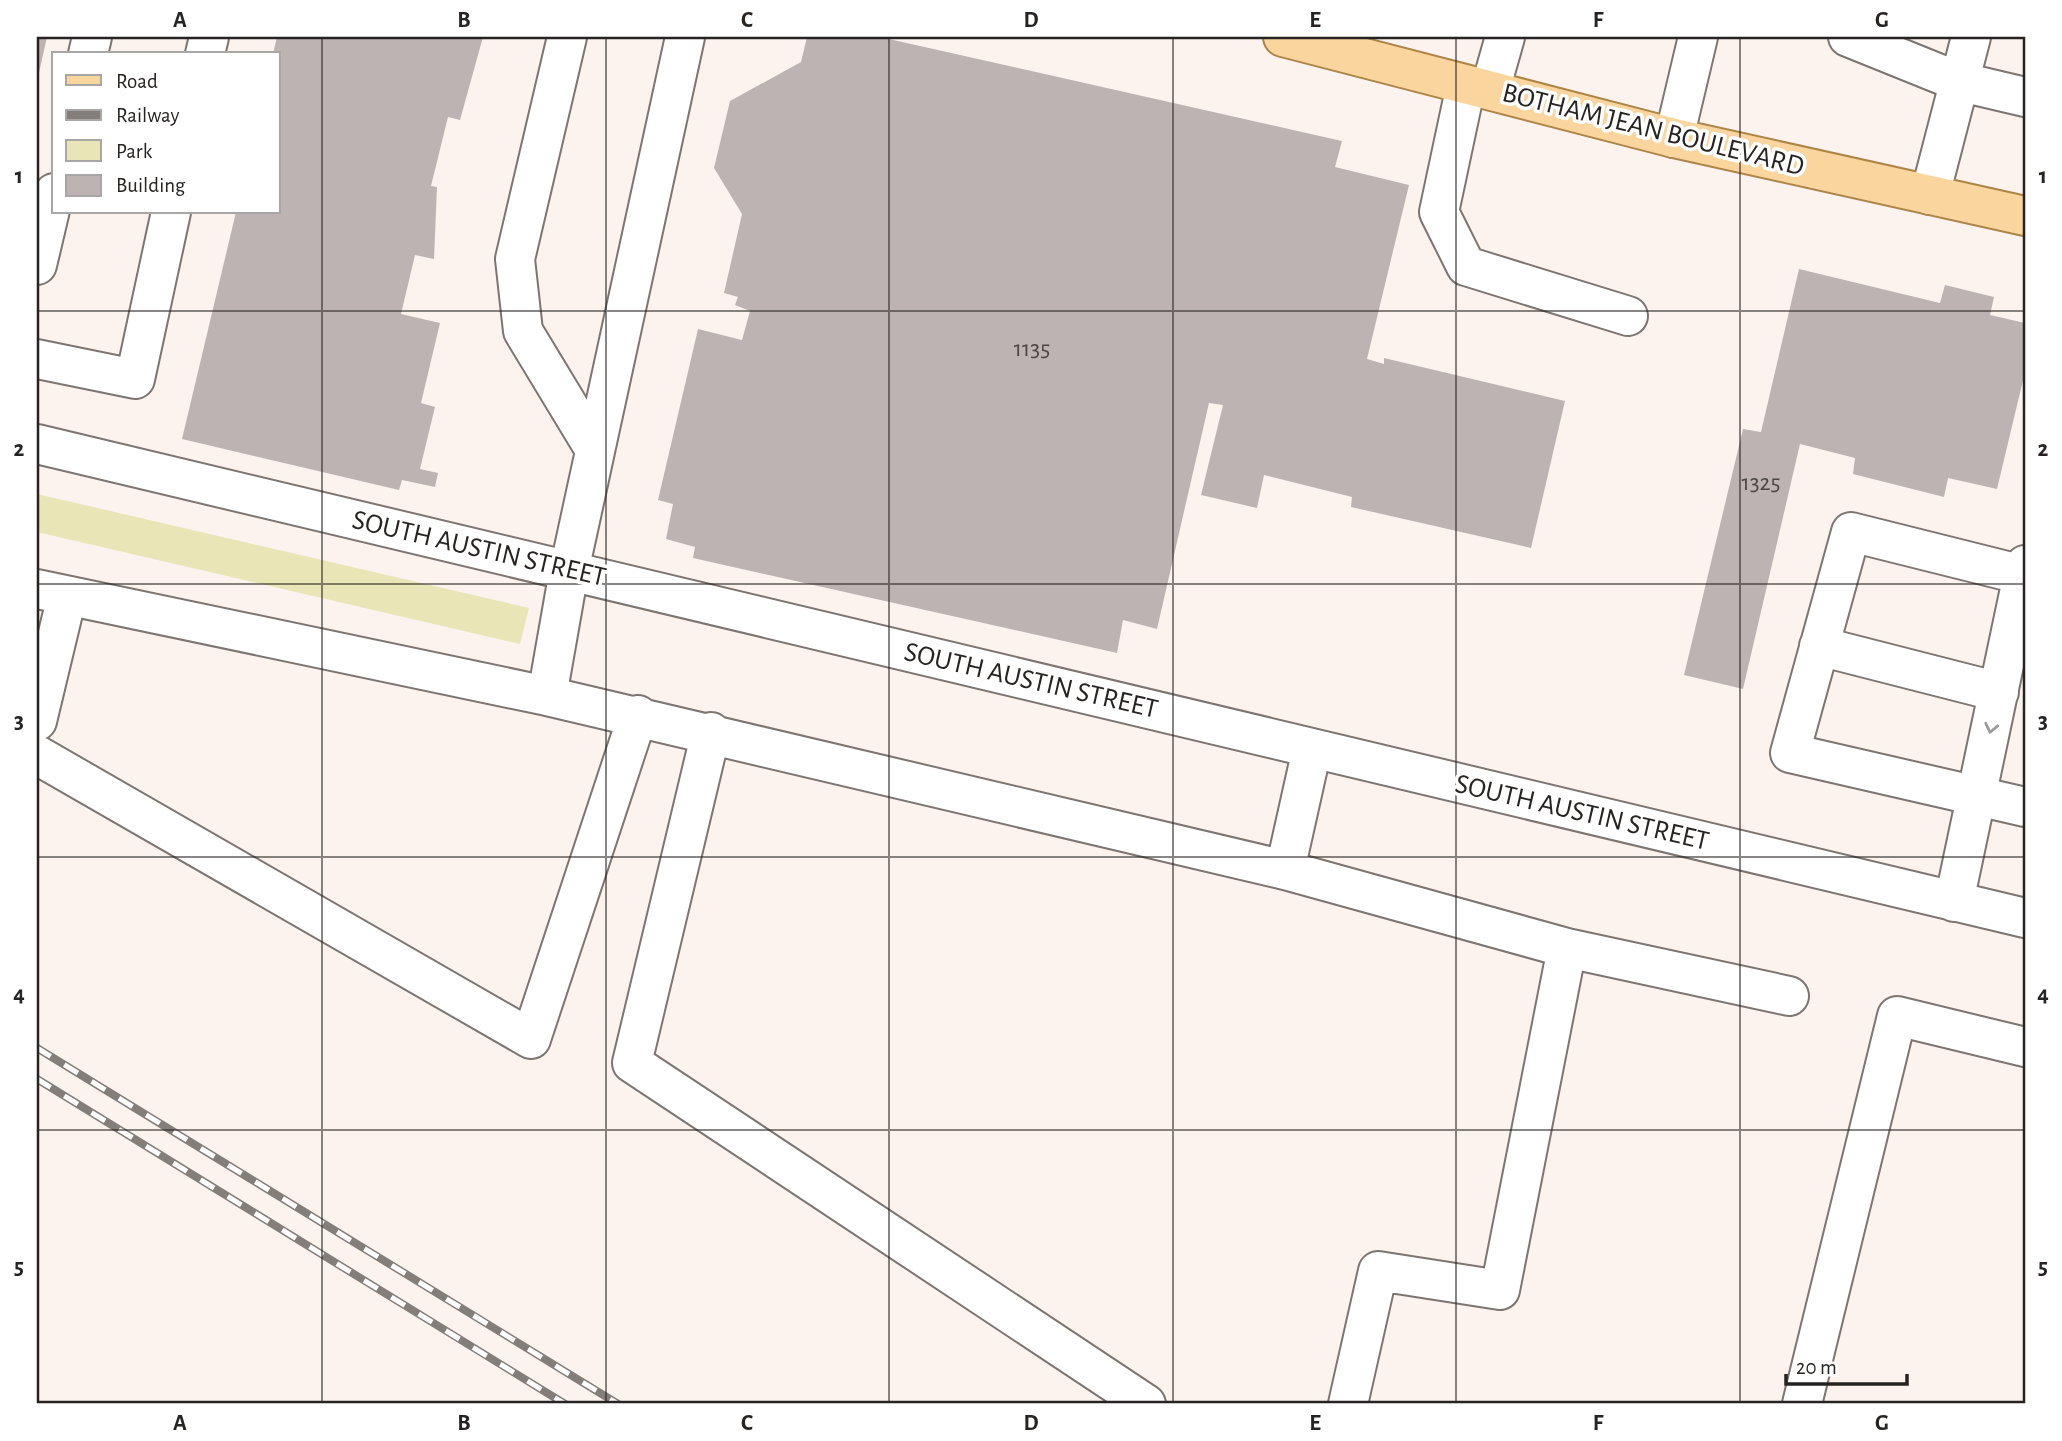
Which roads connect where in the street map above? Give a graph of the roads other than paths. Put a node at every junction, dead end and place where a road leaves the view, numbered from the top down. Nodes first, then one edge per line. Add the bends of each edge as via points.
1 (567, 37) edge
2 (685, 37) edge
3 (1283, 37) edge
4 (1505, 37) edge
5 (1698, 37) edge
6 (1848, 37) edge
7 (1971, 37) edge
8 (1888, 45) edge
9 (1958, 81) junction
10 (1478, 87) junction
11 (2025, 97) edge
12 (1674, 138) junction
13 (1930, 195) junction
14 (52, 201) edge
15 (171, 214) edge
16 (2025, 216) edge
17 (37, 265) edge
18 (1628, 316) dead end
19 (37, 359) edge
20 (37, 444) edge
21 (595, 450) junction
22 (2024, 570) edge
23 (569, 571) junction
24 (52, 593) edge
25 (1819, 646) junction
26 (2010, 680) edge
27 (547, 696) junction
28 (638, 715) junction
29 (37, 721) edge
30 (711, 732) junction
31 (1312, 749) junction
32 (37, 755) edge
33 (1977, 796) junction
34 (2025, 807) edge
35 (1284, 870) junction
36 (1954, 902) junction
37 (2025, 918) edge
38 (1567, 948) junction
39 (1789, 996) dead end
40 (2025, 1047) edge
41 (1146, 1404) edge
42 (1348, 1404) edge
43 (1802, 1404) edge

1 - 21 street via 515,259 523,331
2 - 21 street
3 - 10 main road, BOTHAM JEAN BOULEVARD
4 - 10 street
5 - 12 street
6 - 8 street
7 - 9 street
8 - 9 street
9 - 11 street
9 - 13 street
10 - 12 main road, BOTHAM JEAN BOULEVARD
10 - 18 street via 1439,212 1466,265
12 - 13 main road, BOTHAM JEAN BOULEVARD
13 - 16 main road, BOTHAM JEAN BOULEVARD
14 - 17 street
15 - 19 street via 135,379
20 - 23 street, SOUTH AUSTIN STREET
21 - 23 street
22 - 25 street via 1851,532
22 - 26 street
23 - 27 street
23 - 31 street, SOUTH AUSTIN STREET
24 - 27 street
24 - 29 street
25 - 26 street
25 - 33 street via 1790,753
26 -> 33 street
27 - 28 street
28 - 30 street
28 - 32 street via 531,1039
30 - 35 street
30 - 41 street via 632,1063
31 - 35 street
31 - 36 street, SOUTH AUSTIN STREET
33 - 34 street
33 - 36 street
35 - 38 street
36 - 37 street, SOUTH AUSTIN STREET
38 - 39 street
38 - 42 street via 1500,1290 1378,1271
40 - 43 street via 1897,1016

